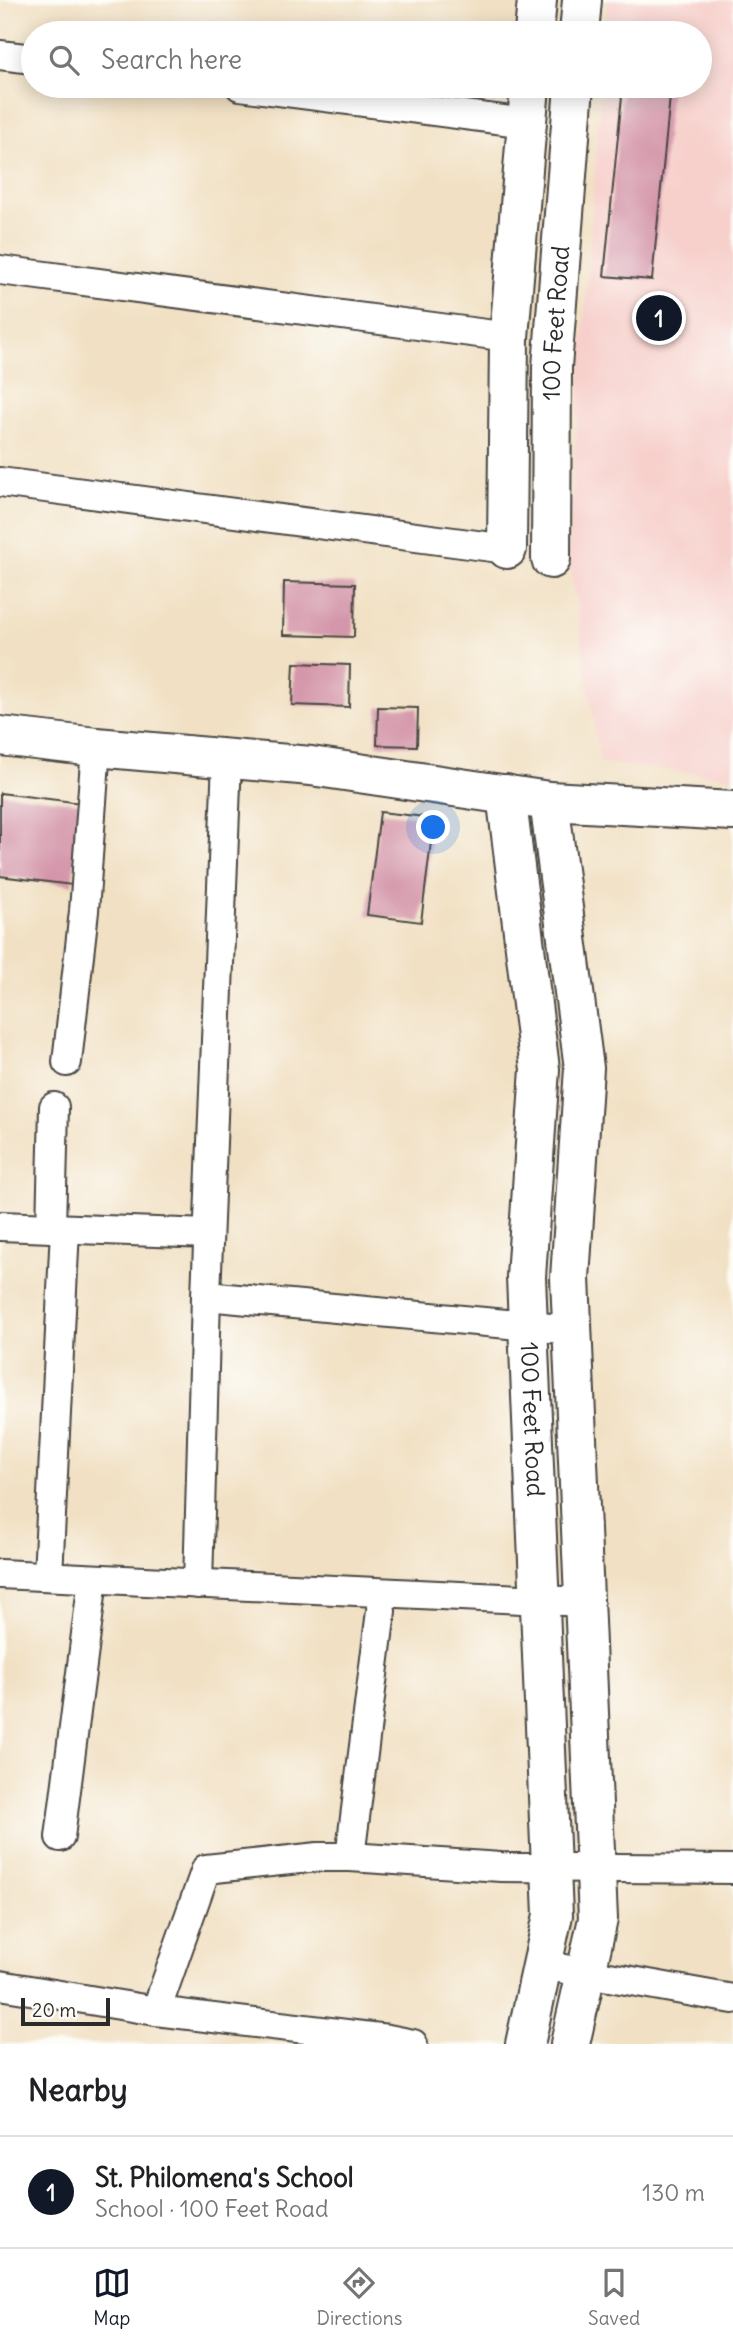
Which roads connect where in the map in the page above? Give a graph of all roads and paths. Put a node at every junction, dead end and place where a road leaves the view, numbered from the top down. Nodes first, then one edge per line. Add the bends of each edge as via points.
1 (537, 0) edge
2 (582, 0) edge
3 (535, 21) edge
4 (580, 21) edge
5 (0, 55) edge
6 (21, 58) edge
7 (433, 98) edge
8 (574, 98) edge
9 (529, 104) edge
10 (0, 270) edge
11 (509, 337) junction
12 (0, 482) edge
13 (507, 549) joint
14 (551, 559) dead end
15 (0, 736) edge
16 (96, 747) junction
17 (227, 759) junction
18 (506, 794) junction
19 (549, 801) junction
20 (733, 811) edge
21 (67, 1062) dead end
22 (54, 1107) dead end
23 (0, 1226) edge
24 (58, 1228) junction
25 (208, 1234) junction
26 (206, 1296) junction
27 (527, 1325) junction
28 (572, 1330) junction
29 (0, 1574) edge
30 (48, 1576) junction
31 (93, 1579) junction
32 (198, 1584) junction
33 (540, 1600) junction
34 (584, 1602) junction
35 (381, 1611) dead end
36 (60, 1837) dead end
37 (350, 1857) junction
38 (551, 1868) junction
39 (595, 1868) junction
40 (733, 1869) edge
41 (542, 1965) junction
42 (586, 1973) junction
43 (0, 1985) edge
44 (733, 1999) edge
45 (156, 2011) junction
46 (413, 2044) edge
47 (525, 2044) edge
48 (570, 2044) edge

1 - 3 main road
2 - 4 main road
5 - 6 street
7 - 9 street
8 - 14 main road, 100 Feet Road via 552,367
9 - 11 main road, 100 Feet Road
10 - 11 street
11 - 13 main road, 100 Feet Road
12 - 13 street
15 - 16 main road
16 - 17 main road
16 - 21 street via 85,911
17 - 18 main road via 311,766
17 - 25 street
18 - 19 main road
18 - 27 main road, 100 Feet Road via 540,1069
19 - 20 main road
19 - 28 main road, 100 Feet Road via 584,1068 570,1278
22 - 24 street
23 - 24 street
24 - 25 street
24 - 30 street
25 - 26 street
26 - 27 street
26 - 32 street
27 - 28 street
27 - 33 main road, 100 Feet Road
28 - 34 main road, 100 Feet Road
29 - 30 street
30 - 31 street
31 - 32 street
31 - 36 street
32 - 33 street
33 - 34 street
33 - 38 main road, 100 Feet Road
34 - 39 main road, 100 Feet Road
35 - 37 street
37 - 38 street
37 - 45 street via 206,1869
38 - 39 street
38 - 41 main road, 100 Feet Road via 553,1915
39 - 40 street
39 - 42 main road, 100 Feet Road via 598,1919
41 - 42 street
41 - 47 main road, 100 Feet Road
42 - 44 street
42 - 48 main road, 100 Feet Road
43 - 45 street
45 - 46 street

